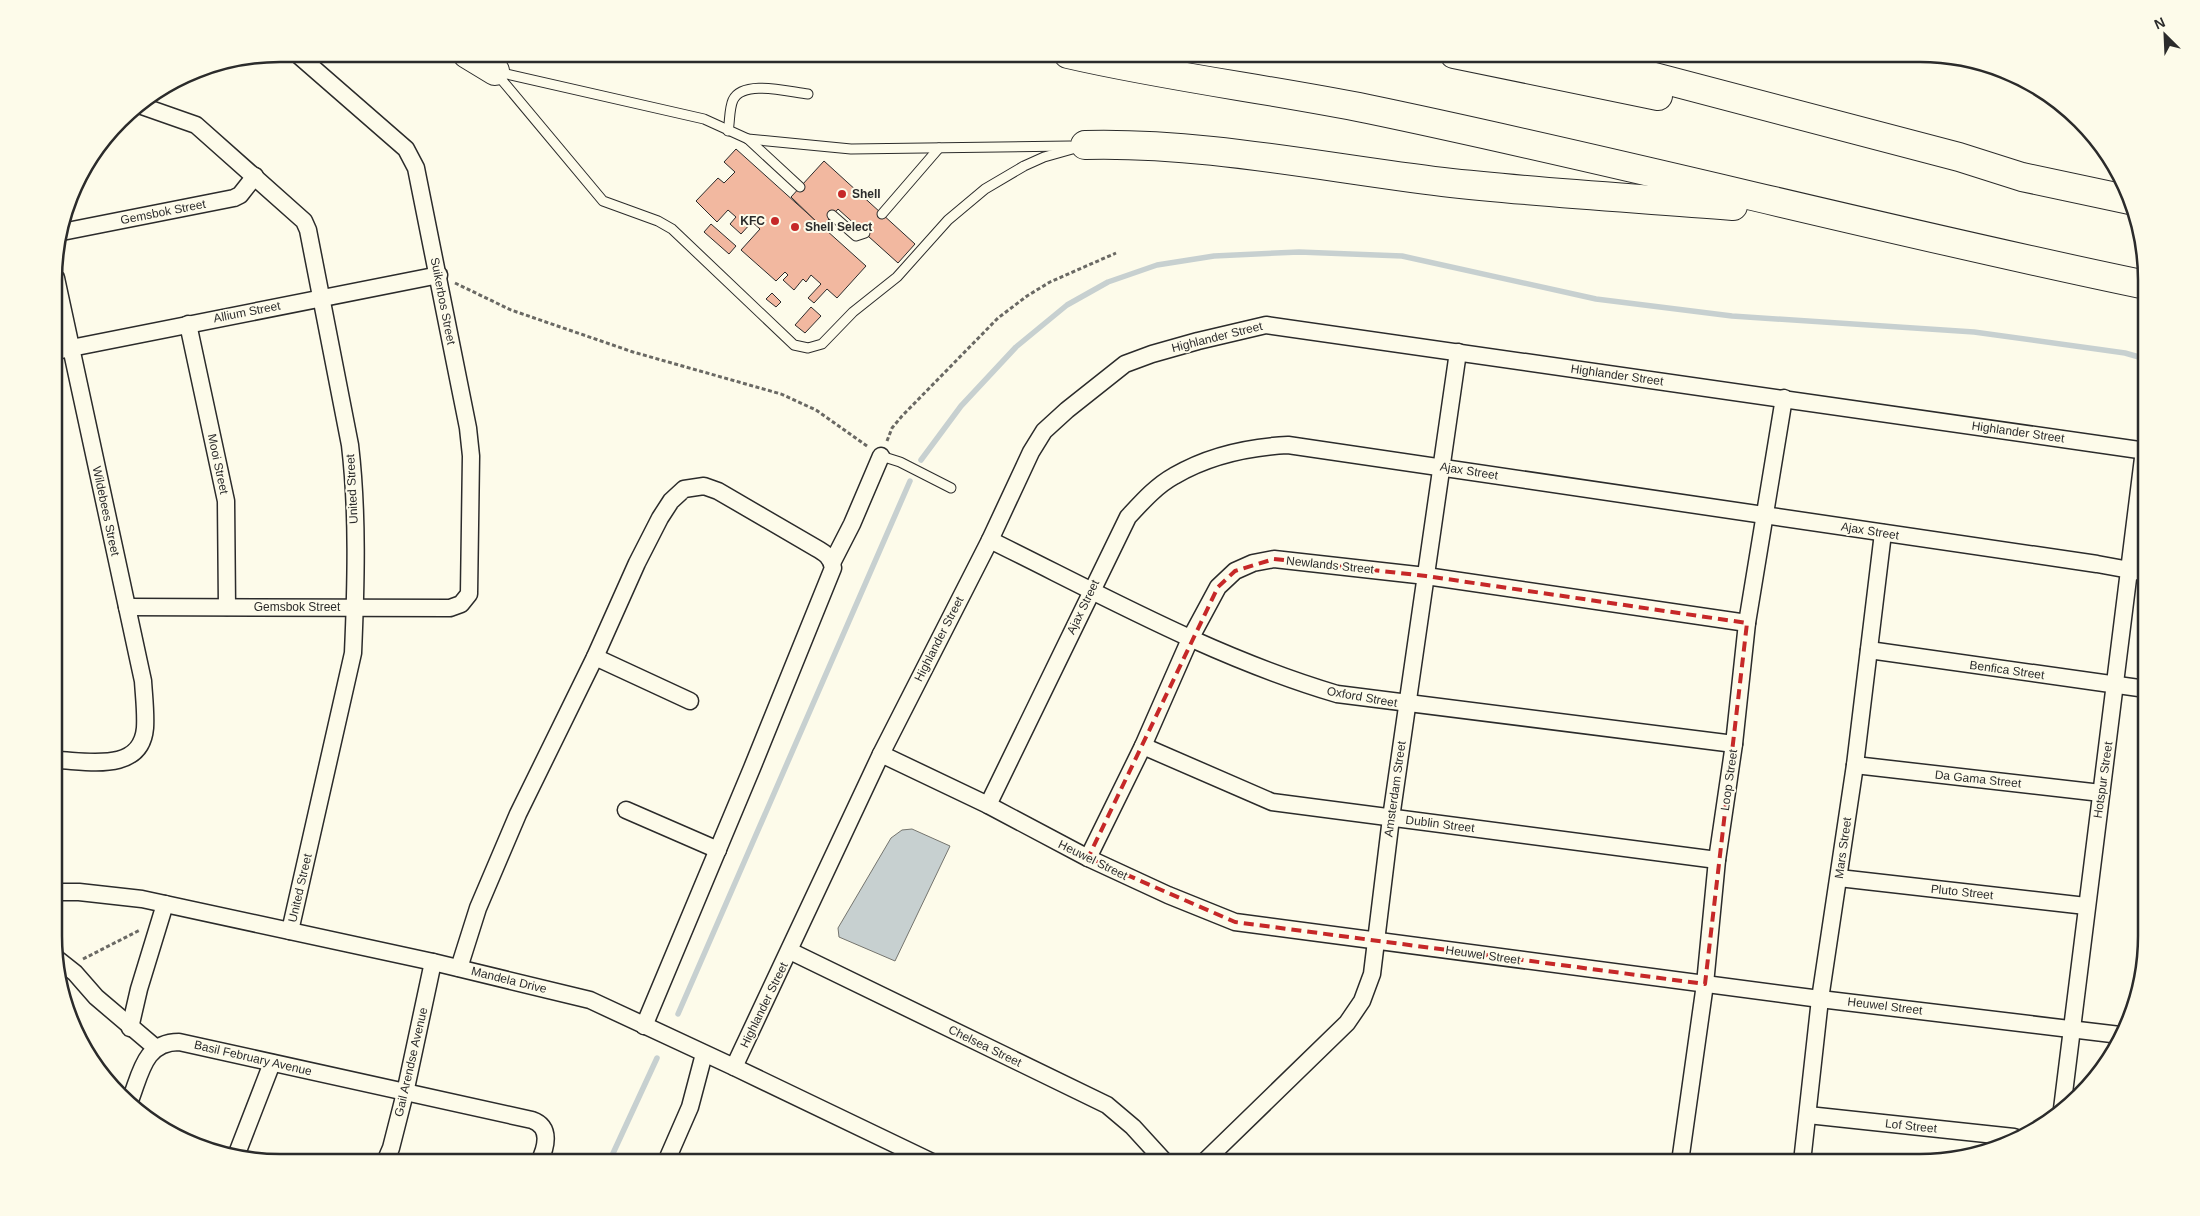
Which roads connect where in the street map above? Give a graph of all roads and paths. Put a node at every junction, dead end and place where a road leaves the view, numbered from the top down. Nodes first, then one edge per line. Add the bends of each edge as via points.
1 (306, 62) edge
2 (480, 62) edge
3 (1112, 62) edge
4 (1493, 62) edge
5 (1597, 62) edge
6 (495, 71) junction
7 (808, 94) dead end
8 (148, 108) edge
9 (728, 131) junction
10 (748, 139) junction
11 (1085, 145) junction
12 (939, 148) junction
13 (1959, 157) junction
14 (255, 176) junction
15 (800, 187) dead end
16 (2121, 198) edge
17 (882, 214) dead end
18 (1837, 214) junction
19 (832, 215) dead end
20 (69, 231) edge
21 (865, 233) dead end
22 (1116, 253) dead end
23 (439, 275) junction
24 (2138, 283) edge
25 (321, 298) junction
26 (188, 324) junction
27 (63, 349) edge
28 (1458, 352) junction
29 (1784, 398) junction
30 (2138, 449) edge
31 (882, 456) junction
32 (1442, 467) junction
33 (951, 488) dead end
34 (2138, 502) edge
35 (1764, 515) junction
36 (1882, 534) junction
37 (990, 540) junction
38 (832, 563) junction
39 (2129, 570) junction
40 (2138, 572) edge
41 (1426, 576) junction
42 (1092, 590) junction
43 (465, 600) joint
44 (127, 607) junction
45 (227, 607) junction
46 (355, 607) junction
47 (1747, 623) junction
48 (1190, 639) junction
49 (1869, 650) junction
50 (595, 657) junction
51 (2116, 685) junction
52 (2138, 688) edge
53 (690, 702) dead end
54 (1408, 705) junction
55 (1734, 744) junction
56 (1143, 746) junction
57 (881, 754) junction
58 (62, 760) edge
59 (1855, 765) junction
60 (2101, 792) junction
61 (988, 805) junction
62 (626, 810) dead end
63 (1391, 818) junction
64 (718, 850) junction
65 (1088, 858) junction
66 (1718, 860) junction
67 (1839, 878) junction
68 (62, 892) edge
69 (2086, 906) junction
70 (163, 912) junction
71 (290, 931) junction
72 (1376, 940) junction
73 (790, 951) junction
74 (433, 962) junction
75 (64, 964) edge
76 (459, 968) junction
77 (75, 973) junction
78 (1705, 984) junction
79 (1820, 999) junction
80 (130, 1028) junction
81 (648, 1028) junction
82 (2073, 1030) junction
83 (2114, 1034) edge
84 (156, 1048) junction
85 (697, 1051) junction
86 (272, 1063) junction
87 (734, 1067) junction
88 (405, 1093) junction
89 (132, 1095) edge
90 (2063, 1099) edge
91 (1808, 1115) junction
92 (2005, 1136) edge
93 (239, 1149) edge
94 (388, 1154) edge
95 (543, 1154) edge
96 (669, 1154) edge
97 (915, 1154) edge
98 (1157, 1154) edge
99 (1212, 1154) edge
100 (1681, 1154) edge
101 (1803, 1154) edge

1 - 23 street, Suikerbos Street via 412,157
2 - 6 highway
3 - 18 highway via 1368,109
4 - 13 highway
5 - 13 highway
6 - 9 lane via 696,117
6 - 11 lane via 603,201 672,229 794,346 801,348 822,344 853,312 897,278 948,220 985,189 1031,163
7 - 9 lane via 754,88 741,90 732,104
8 - 14 street, United Street via 196,125
9 - 10 lane
10 - 12 lane via 850,149
10 - 15 lane
11 - 12 lane
11 - 18 highway via 1135,144 1444,182
12 - 17 lane
13 - 16 highway via 2022,177
14 - 20 street, Gemsbok Street via 234,198
14 - 25 street, United Street via 304,221
18 - 24 highway via 2006,256
19 - 21 lane via 856,236
22 - 31 path via 1050,282 998,318 902,416 892,428
23 - 25 street, Allium Street
23 - 31 path via 520,313 633,352 781,394 816,410
23 - 43 street, Suikerbos Street via 471,456 471,586
25 - 26 street, Allium Street
25 - 46 street, United Street via 350,445
26 - 27 street, Allium Street
26 - 45 street, Mooi Street via 226,501
27 - 44 street, Wildebees Street
28 - 29 street, Highlander Street
28 - 32 street, Amsterdam Street
28 - 37 street, Highlander Street via 1266,325 1198,341 1125,364 1044,431
29 - 30 street, Highlander Street
29 - 35 street, Loop Street
31 - 33 lane
31 - 38 street
32 - 35 street, Ajax Street
32 - 41 street, Amsterdam Street
32 - 42 street, Ajax Street via 1288,445 1244,450 1214,458 1172,476 1147,496 1128,517
34 - 39 street, Hotspur Street
35 - 36 street, Ajax Street
35 - 47 street, Loop Street
36 - 39 street, Ajax Street
36 - 49 street, Mars Street
37 - 42 street, Oxford Street
37 - 57 street, Highlander Street
38 - 50 street via 816,548 718,491 704,486 684,489 660,518
38 - 64 street via 831,576
39 - 40 street, Ajax Street
39 - 51 street, Hotspur Street
41 - 47 street, Newlands Street
41 - 48 street, Newlands Street via 1274,559 1254,564 1235,571 1218,587
41 - 54 street, Amsterdam Street
42 - 48 street, Oxford Street
42 - 61 street, Ajax Street
43 - 46 street, Gemsbok Street via 450,608
44 - 45 street, Gemsbok Street
44 - 58 street, Wildebees Street via 143,681 145,728 142,744 133,754 115,762
45 - 46 street, Gemsbok Street
46 - 71 street, United Street via 353,653
47 - 55 street, Loop Street
48 - 54 street, Oxford Street via 1302,684 1337,694
48 - 56 street, Newlands Street
49 - 51 street, Benfica Street
49 - 59 street, Mars Street
50 - 53 street
50 - 76 street via 518,814 478,908
51 - 52 street, Benfica Street
51 - 60 street, Hotspur Street
54 - 55 street, Oxford Street
54 - 63 street, Amsterdam Street
55 - 66 street, Loop Street
56 - 63 street, Dublin Street via 1272,802
56 - 65 street, Newlands Street
57 - 61 street, Heuwel Street
57 - 73 street, Highlander Street
59 - 60 street, Da Gama Street
59 - 67 street, Mars Street
60 - 69 street, Hotspur Street
61 - 65 street, Heuwel Street
62 - 64 street
63 - 66 street, Dublin Street
63 - 72 street, Amsterdam Street
64 - 81 street via 678,939
65 - 72 street, Heuwel Street via 1235,922
66 - 78 street, Loop Street
67 - 69 street, Pluto Street
67 - 79 street, Mars Street
68 - 70 street, Mandela Drive via 142,899
69 - 82 street, Hotspur Street
70 - 71 street, Mandela Drive
70 - 77 path via 83,959
70 - 80 street via 138,990
71 - 74 street, Mandela Drive
72 - 78 street, Heuwel Street
72 - 99 street, Amsterdam Street via 1372,974 1362,1001 1347,1023
73 - 87 street, Highlander Street
73 - 98 street, Chelsea Street via 1107,1105
74 - 76 street, Mandela Drive
74 - 88 street, Gail Arendse Avenue
75 - 77 street
76 - 81 street, Mandela Drive via 590,1000
77 - 80 street
78 - 79 street, Heuwel Street
78 - 100 street, Loop Street
79 - 82 street, Heuwel Street
79 - 91 street, Mars Street
80 - 84 street
81 - 85 street, Mandela Drive
82 - 83 street, Heuwel Street
82 - 90 street, Hotspur Street
84 - 86 street, Basil February Avenue via 179,1042
84 - 89 street via 146,1060
85 - 87 street, Mandela Drive
85 - 96 street via 690,1107
86 - 88 street, Basil February Avenue
86 - 93 street
87 - 97 street, Mandela Drive
88 - 94 street, Gail Arendse Avenue
88 - 95 street, Basil February Avenue via 536,1121 542,1126 546,1139
91 - 92 street, Lof Street
91 - 101 street, Mars Street

